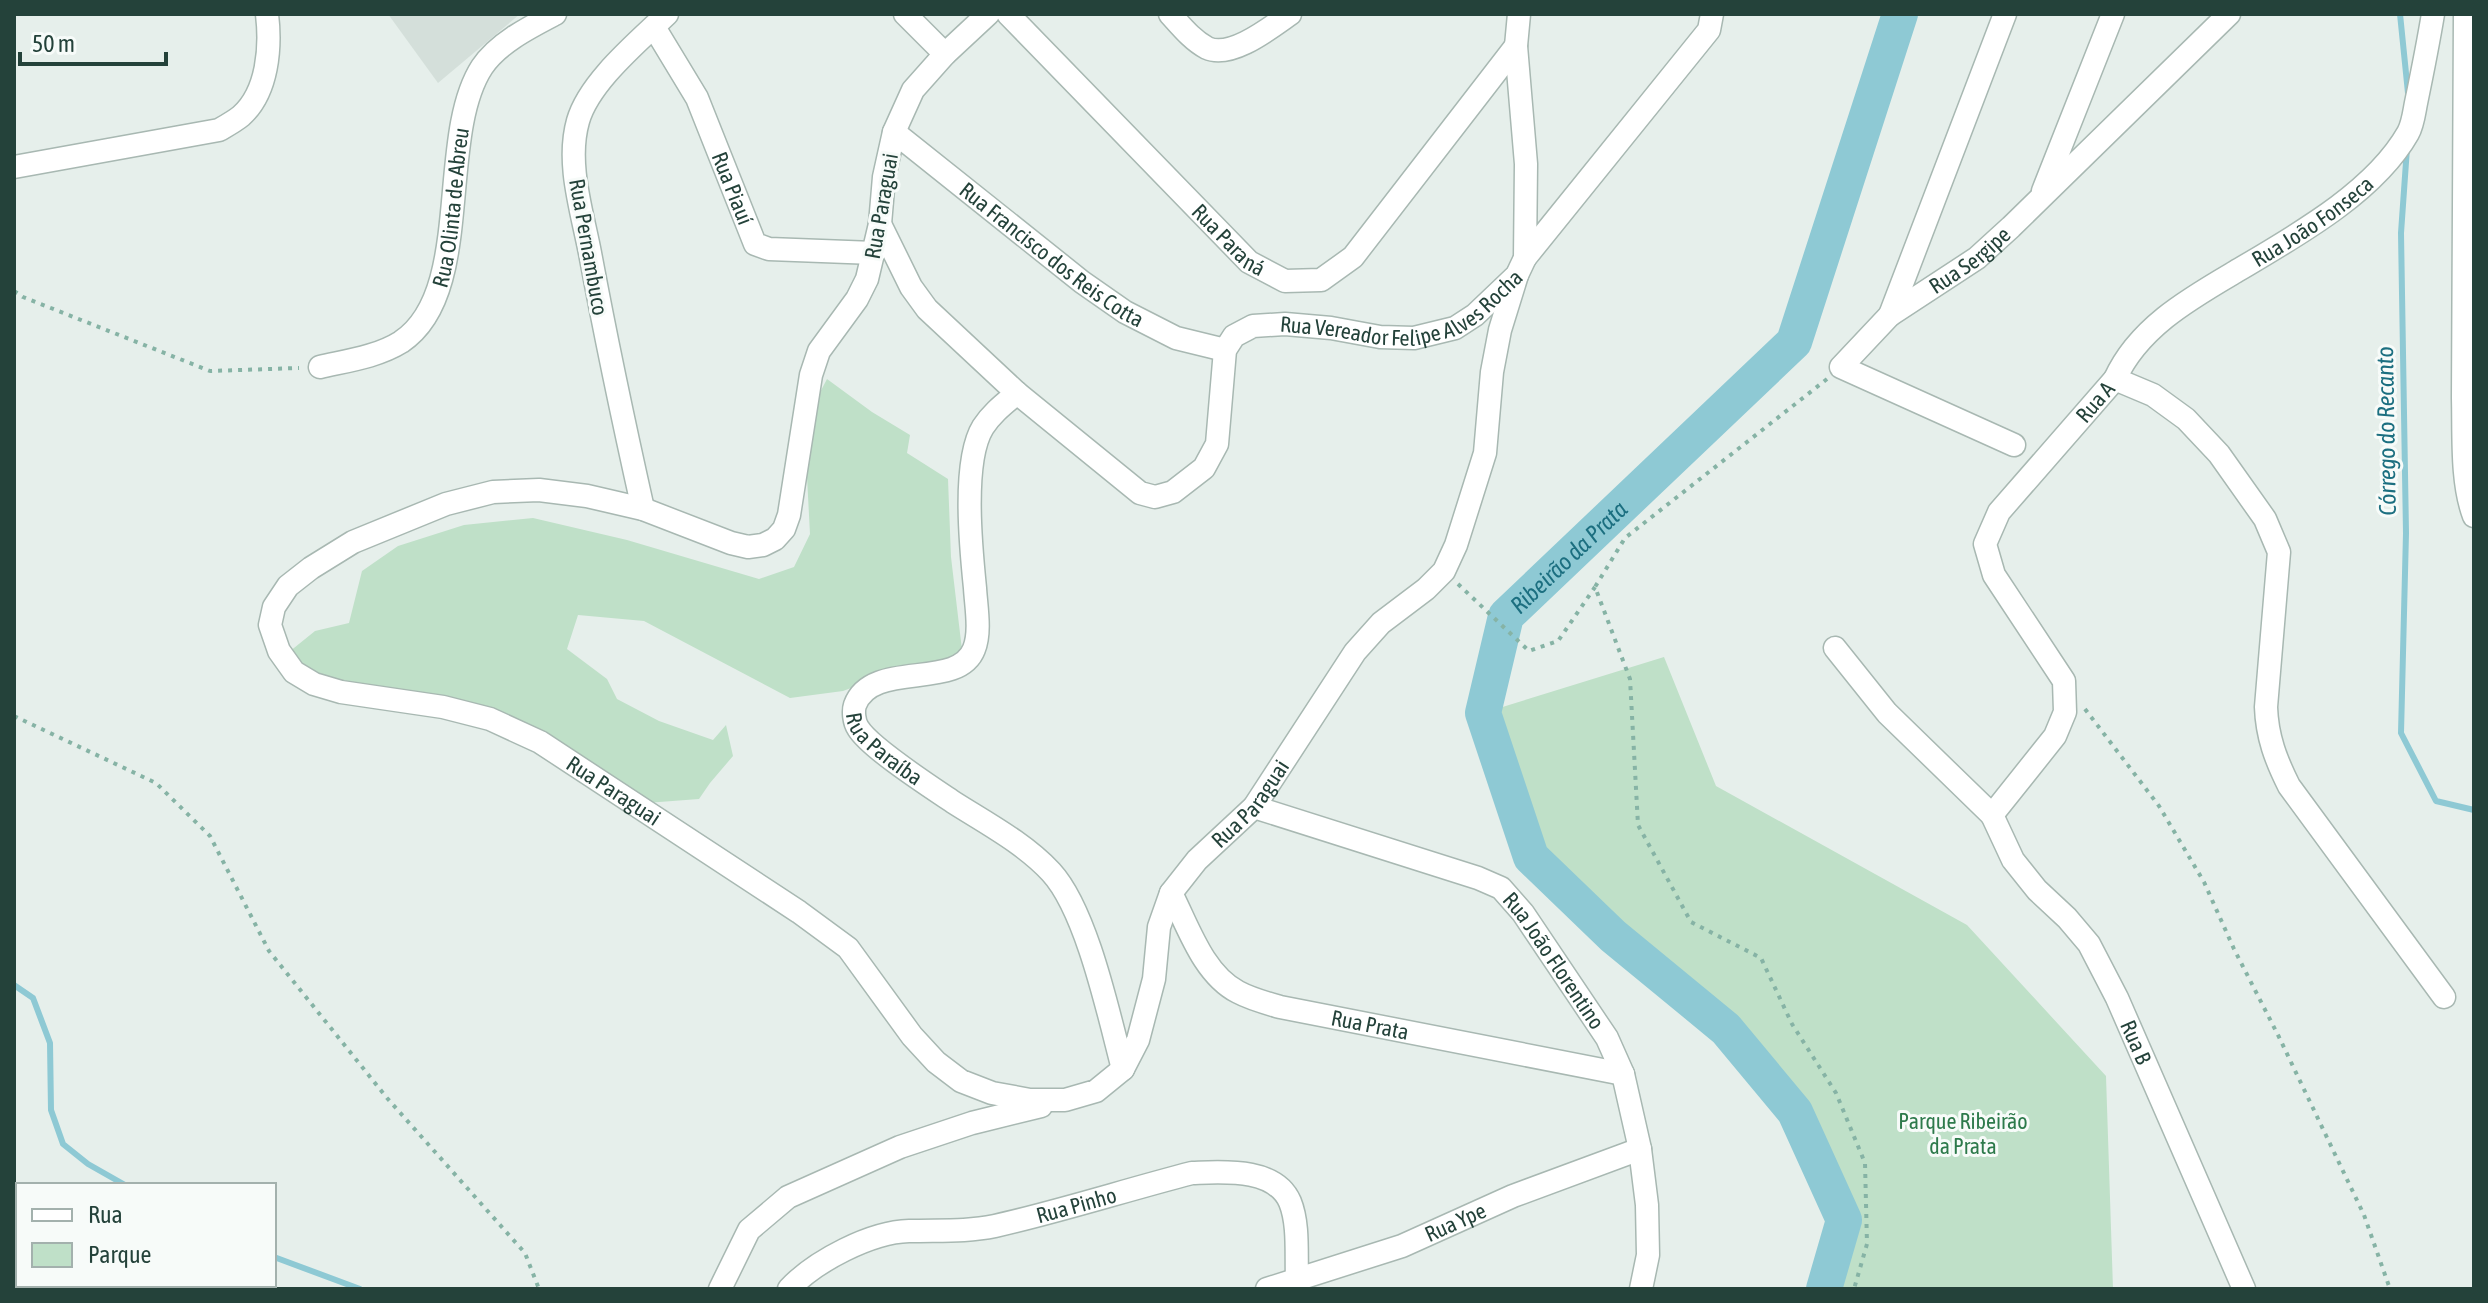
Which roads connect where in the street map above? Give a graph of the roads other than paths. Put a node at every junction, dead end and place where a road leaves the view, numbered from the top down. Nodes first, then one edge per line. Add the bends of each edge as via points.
1 (267, 14) edge
2 (555, 14) edge
3 (905, 14) edge
4 (988, 14) edge
5 (1008, 14) edge
6 (1170, 14) edge
7 (1519, 14) edge
8 (1733, 14) edge
9 (2005, 14) edge
10 (2113, 14) edge
11 (2229, 14) edge
12 (2433, 14) edge
13 (2465, 14) edge
14 (1283, 16) edge
15 (660, 20) edge
16 (1711, 22) edge
17 (1516, 46) junction
18 (945, 54) junction
19 (894, 132) junction
20 (14, 167) edge
21 (2039, 199) junction
22 (880, 224) junction
23 (874, 253) junction
24 (1521, 266) junction
25 (1890, 315) junction
26 (1225, 350) junction
27 (320, 367) road end
28 (2115, 379) junction
29 (1017, 393) junction
30 (2014, 445) dead end
31 (643, 509) junction
32 (2474, 516) edge
33 (1835, 648) dead end
34 (1254, 807) junction
35 (1992, 815) junction
36 (1171, 893) junction
37 (2444, 997) dead end
38 (1123, 1069) junction
39 (1623, 1074) junction
40 (1065, 1100) junction
41 (1640, 1149) junction
42 (1308, 1280) edge
43 (720, 1289) edge
44 (789, 1289) edge
45 (1267, 1289) edge
46 (1641, 1289) edge
47 (2244, 1289) edge

1 - 20 street via 268,56 254,99 241,116 219,130
2 - 27 street, Rua Olinta de Abreu via 499,48 470,94 444,271 420,324 402,341 377,353
3 - 18 street
4 - 18 street, Rua Paraguai
5 - 17 street, Rua Paraná via 1249,262 1285,281 1321,280 1353,257
6 - 14 street via 1208,49 1222,51 1234,49
7 - 17 street, Rua Vereador Felipe Alves Rocha
8 - 16 street
9 - 25 street
10 - 21 street
11 - 21 street, Rua Sergipe
12 - 28 street, Rua João Fonseca via 2410,130 2384,168 2354,195 2170,314 2139,341
13 - 32 street via 2463,411
15 - 23 street, Rua Piauí via 755,244
15 - 31 street, Rua Pernambuco via 587,101 578,121 573,162
16 - 24 street
17 - 24 street, Rua Vereador Felipe Alves Rocha via 1526,164
18 - 19 street, Rua Paraguai via 913,90
19 - 22 street, Rua Paraguai
19 - 26 street, Rua Francisco dos Reis Cotta via 1125,312 1176,338
21 - 25 street, Rua Sergipe via 1977,258
22 - 23 street, Rua Paraguai
22 - 29 street via 927,309
23 - 31 street, Rua Paraguai via 862,289 819,351 789,515 775,539 748,547
24 - 26 street, Rua Vereador Felipe Alves Rocha via 1475,315 1455,328 1414,338 1285,324 1253,326 1234,336
24 - 34 street, Rua Paraguai via 1500,330 1485,453 1444,571 1355,652
25 - 30 street, Rua Sergipe via 1841,367
26 - 29 street via 1217,444 1204,468 1173,492 1155,497 1140,493
28 - 35 street, Rua A via 1999,512 1985,544 1994,575 2064,681 2065,712 2055,736
28 - 37 street, Rua A via 2153,395 2186,419 2219,454 2265,519 2279,552 2266,707 2272,751 2289,786
29 - 38 street, Rua Paraíba via 981,430 974,454 969,519 974,649 964,663 947,670 880,682 862,692 854,708 856,726 928,786 1052,872 1083,933
31 - 40 street, Rua Paraguai via 539,490 493,492 399,522 353,542 288,586 270,625 279,651 294,672 314,684 479,716 540,742 848,948 912,1036 961,1081 1030,1100
33 - 35 street via 1887,713
34 - 36 street, Rua Paraguai via 1197,860
34 - 39 street, Rua João Florentino via 1501,888 1585,1004
35 - 47 street, Rua B via 2013,860 2089,944
36 - 38 street, Rua Paraguai via 1159,927 1154,979 1138,1040
36 - 39 street, Rua Prata via 1219,978 1254,999
38 - 40 street, Rua Paraguai via 1096,1091
39 - 41 street, Rua João Florentino
40 - 43 street via 900,1147 788,1197 749,1230
41 - 42 street, Rua Ype
41 - 46 street, Rua João Florentino via 1648,1255
42 - 44 street, Rua Pinho via 1290,1201 1281,1189 1268,1179 1226,1172 1192,1173 970,1231 906,1231 881,1237 823,1260
42 - 45 street, Rua Ype

